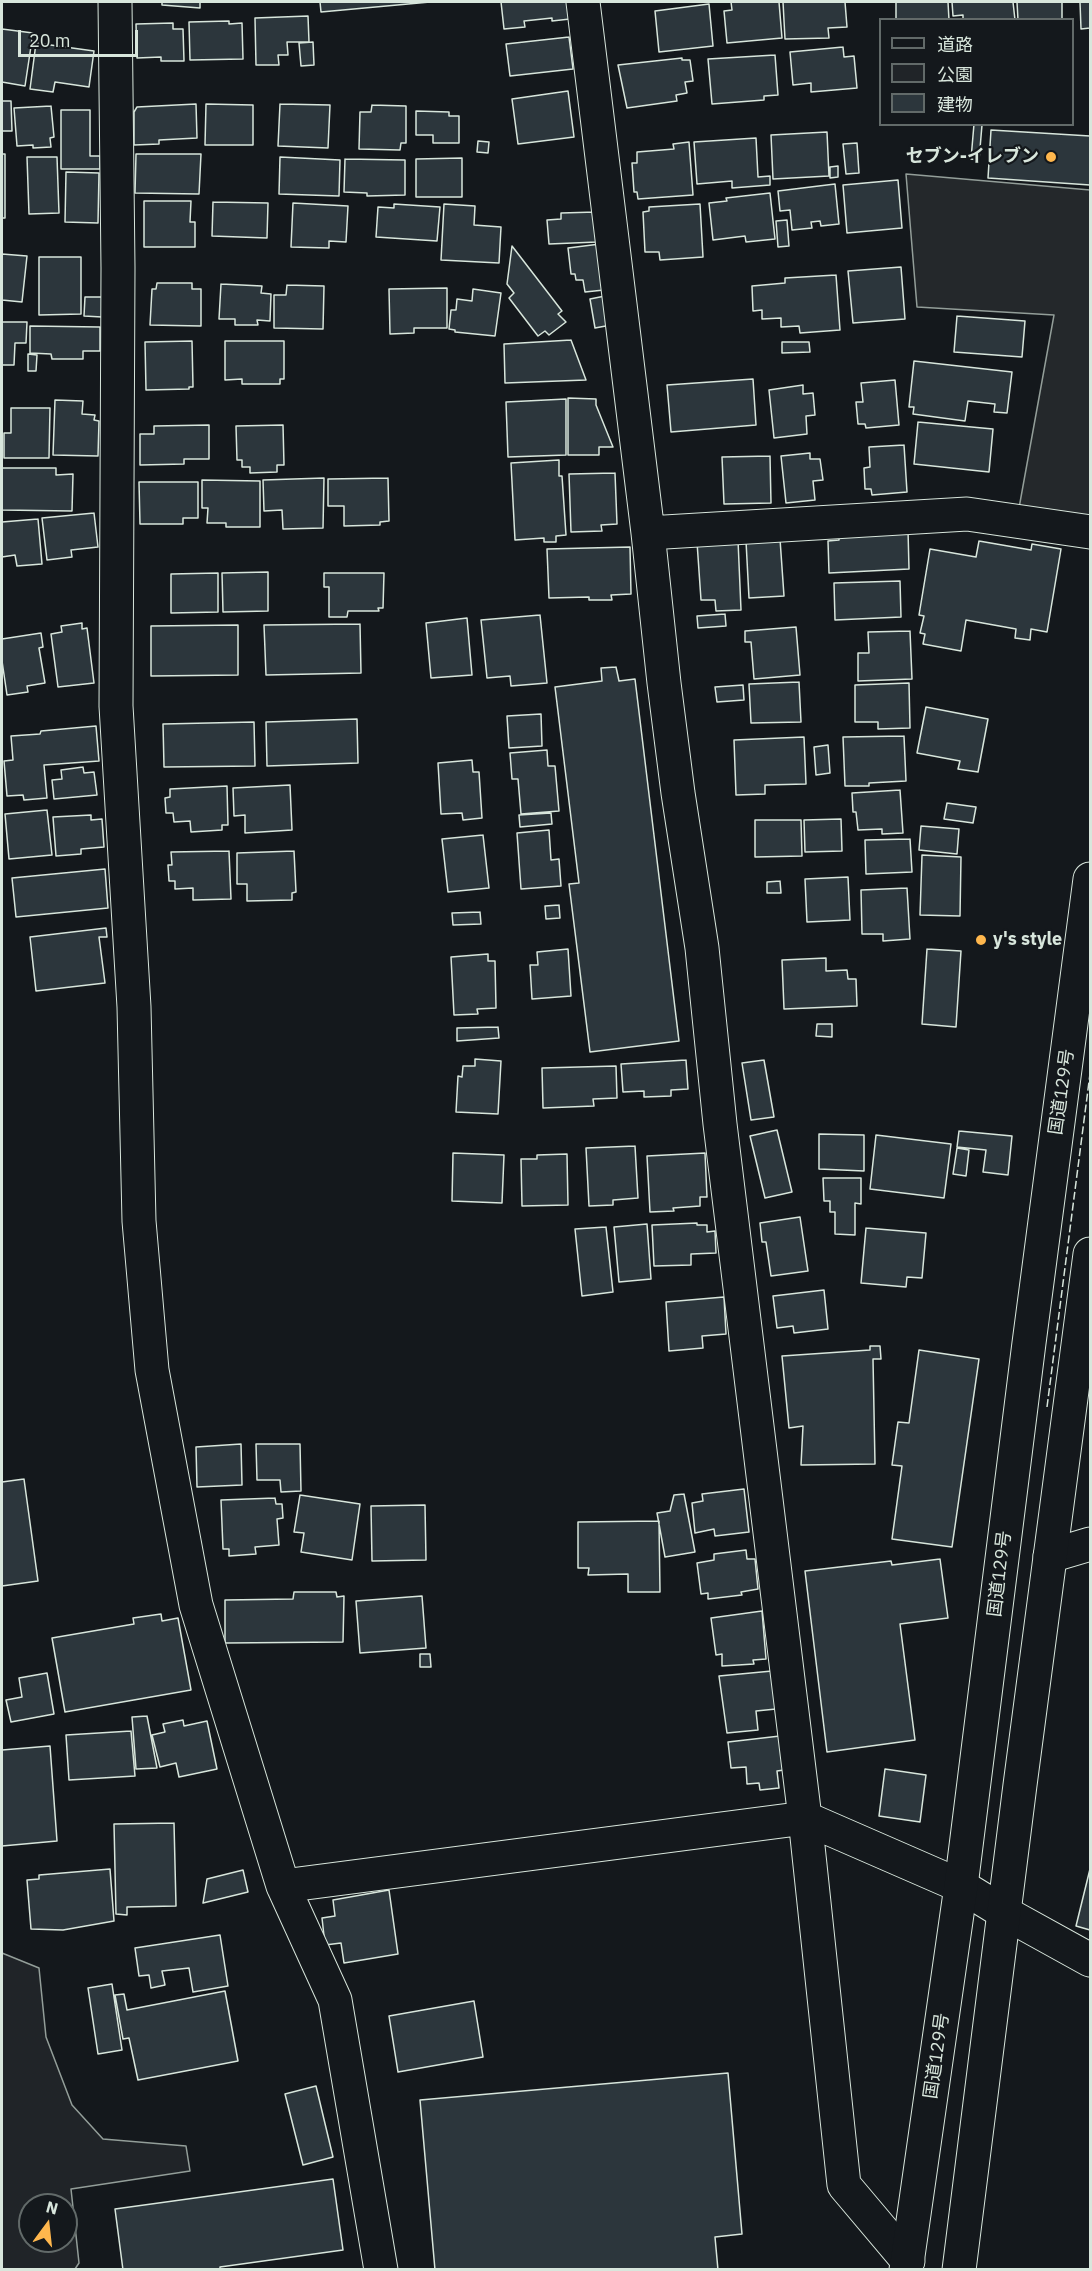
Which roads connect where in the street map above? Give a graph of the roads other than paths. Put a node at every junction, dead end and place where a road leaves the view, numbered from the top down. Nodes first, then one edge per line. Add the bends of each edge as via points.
1 (115, 2) edge
2 (583, 2) edge
3 (1090, 532) edge
4 (648, 533) junction
5 (1090, 879) edge
6 (1090, 1254) edge
7 (1090, 1544) edge
8 (1050, 1556) junction
9 (805, 1818) junction
10 (284, 1886) junction
11 (961, 1886) junction
12 (1005, 1913) junction
13 (1090, 1960) edge
14 (907, 2265) edge
15 (381, 2270) edge
16 (959, 2270) edge

1 - 10 main road via 116,706 134,1007 139,1221 152,1370 196,1605
2 - 4 main road
3 - 4 main road via 967,514
4 - 9 main road via 678,793 702,948 721,1136
5 - 11 main road, 国道129号
6 - 8 main road
7 - 8 main road
8 - 12 main road
9 - 10 main road
9 - 11 main road
9 - 14 main road via 844,2185
10 - 15 main road via 335,2000
11 - 12 main road
11 - 14 main road, 国道129号
12 - 13 main road
12 - 16 main road

